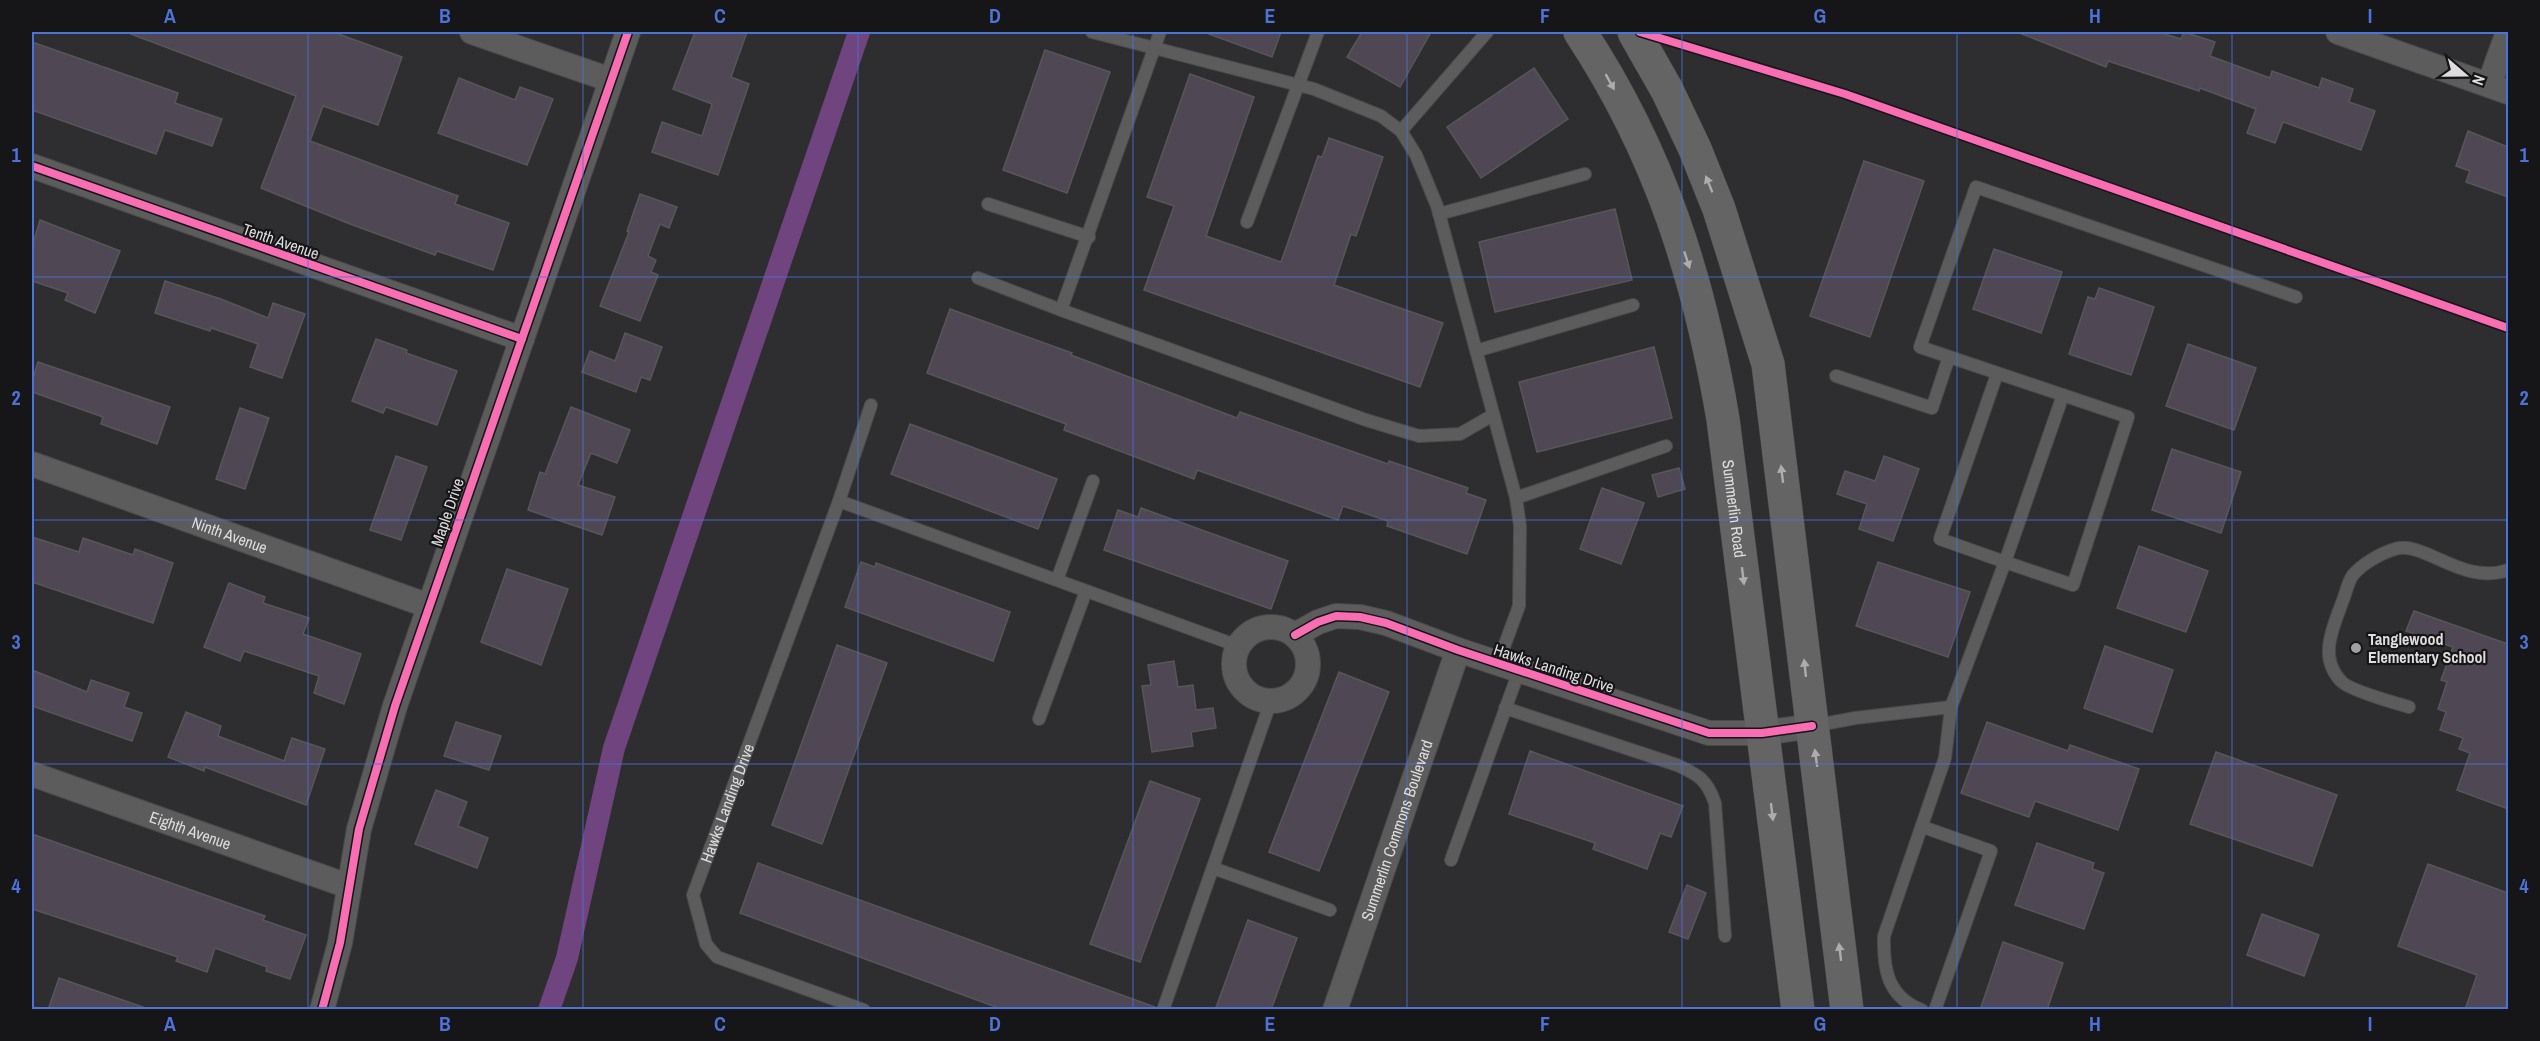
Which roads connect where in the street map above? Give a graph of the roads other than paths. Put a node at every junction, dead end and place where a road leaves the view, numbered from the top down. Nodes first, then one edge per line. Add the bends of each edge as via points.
1 (472, 32) edge
2 (628, 32) edge
3 (1092, 32) edge
4 (1160, 32) edge
5 (1318, 32) edge
6 (1487, 32) edge
7 (1580, 32) edge
8 (1634, 32) edge
9 (2338, 32) edge
10 (2508, 32) edge
11 (1154, 48) junction
12 (611, 80) junction
13 (1298, 84) junction
14 (2499, 88) edge
15 (1401, 131) junction
16 (32, 166) edge
17 (1585, 174) dead end
18 (988, 204) dead end
19 (1439, 214) junction
20 (1247, 222) dead end
21 (1089, 237) junction
22 (978, 278) dead end
23 (2296, 297) dead end
24 (1634, 305) dead end
25 (1061, 310) junction
26 (522, 339) junction
27 (1476, 351) junction
28 (1949, 357) junction
29 (1997, 374) junction
30 (1836, 376) dead end
31 (2063, 395) junction
32 (871, 405) dead end
33 (1493, 415) junction
34 (1666, 446) dead end
35 (32, 464) edge
36 (1093, 481) dead end
37 (1516, 498) junction
38 (839, 501) junction
39 (2005, 562) junction
40 (2508, 570) edge
41 (1056, 580) junction
42 (1086, 591) junction
43 (429, 606) junction
44 (1295, 635) junction
45 (1238, 646) junction
46 (1458, 650) junction
47 (1508, 667) junction
48 (1271, 701) junction
49 (1951, 707) junction
50 (2409, 707) dead end
51 (1505, 708) junction
52 (1039, 719) dead end
53 (1812, 726) junction
54 (1762, 734) junction
55 (32, 774) edge
56 (1923, 827) junction
57 (1451, 860) dead end
58 (1213, 868) junction
59 (348, 886) junction
60 (1330, 910) dead end
61 (1725, 936) dead end
62 (322, 1010) edge
63 (864, 1010) edge
64 (1163, 1010) edge
65 (1335, 1010) edge
66 (1798, 1010) edge
67 (1847, 1010) edge
68 (1922, 1010) edge
69 (1935, 1010) edge

1 - 12 street
2 - 12 street, Maple Drive
3 - 11 lane
4 - 11 lane
5 - 13 lane
6 - 15 lane
7 -> 54 main road, Summerlin Road via 1620,99 1652,165 1675,222 1711,345
53 -> 8 main road via 1768,364 1719,209 1695,149
9 - 14 street
10 - 14 street
11 - 13 lane
11 - 21 lane
12 - 26 street, Maple Drive
13 - 15 lane via 1381,116
13 - 20 lane
15 - 19 lane via 1416,155
16 - 26 street, Tenth Avenue
17 - 19 lane
18 - 21 lane
19 - 27 lane
21 - 25 lane
22 - 25 lane
23 - 28 lane via 1976,187 1920,347
24 - 27 lane
25 - 33 lane via 1366,420 1419,435 1460,434
26 - 43 street, Maple Drive
27 - 33 lane
28 - 29 lane
28 - 30 lane via 1932,408
29 - 31 lane
29 - 39 lane via 1940,539
31 - 39 lane
31 - 39 lane via 2128,417 2073,585
32 - 38 lane, Hawks Landing Drive
33 - 37 lane
34 - 37 lane
35 - 43 street, Ninth Avenue
36 - 41 lane
37 - 47 lane via 1520,526 1519,606
38 - 41 lane
38 - 63 lane, Hawks Landing Drive via 693,895 706,944 717,957
39 - 49 lane
40 - 50 lane via 2487,575 2470,572 2413,549 2397,548 2373,559 2352,576 2329,638 2328,656 2335,674 2343,684
41 - 42 lane
42 - 45 lane
42 - 52 lane
43 - 59 street, Maple Drive via 359,829
44 - 45 street via 1264,627 1245,637
44 - 46 street, Hawks Landing Drive via 1336,616 1360,617
44 - 48 street via 1307,658 1303,682 1294,693
45 - 48 street via 1234,671 1239,683 1247,693
46 - 47 street, Hawks Landing Drive
46 - 65 street, Summerlin Commons Boulevard
47 - 51 lane
47 - 54 street, Hawks Landing Drive via 1709,733
48 - 58 lane
49 - 53 lane
49 - 56 lane via 1945,758
51 - 57 lane
51 - 61 lane via 1677,765 1709,785 1715,802
53 - 54 street, Hawks Landing Drive
67 -> 53 main road
54 -> 66 main road, Summerlin Road
55 - 59 street, Eighth Avenue
56 - 68 lane via 1884,936 1883,962 1890,986
56 - 69 lane via 1991,851
58 - 60 lane
58 - 64 lane
59 - 62 street, Maple Drive via 340,943

